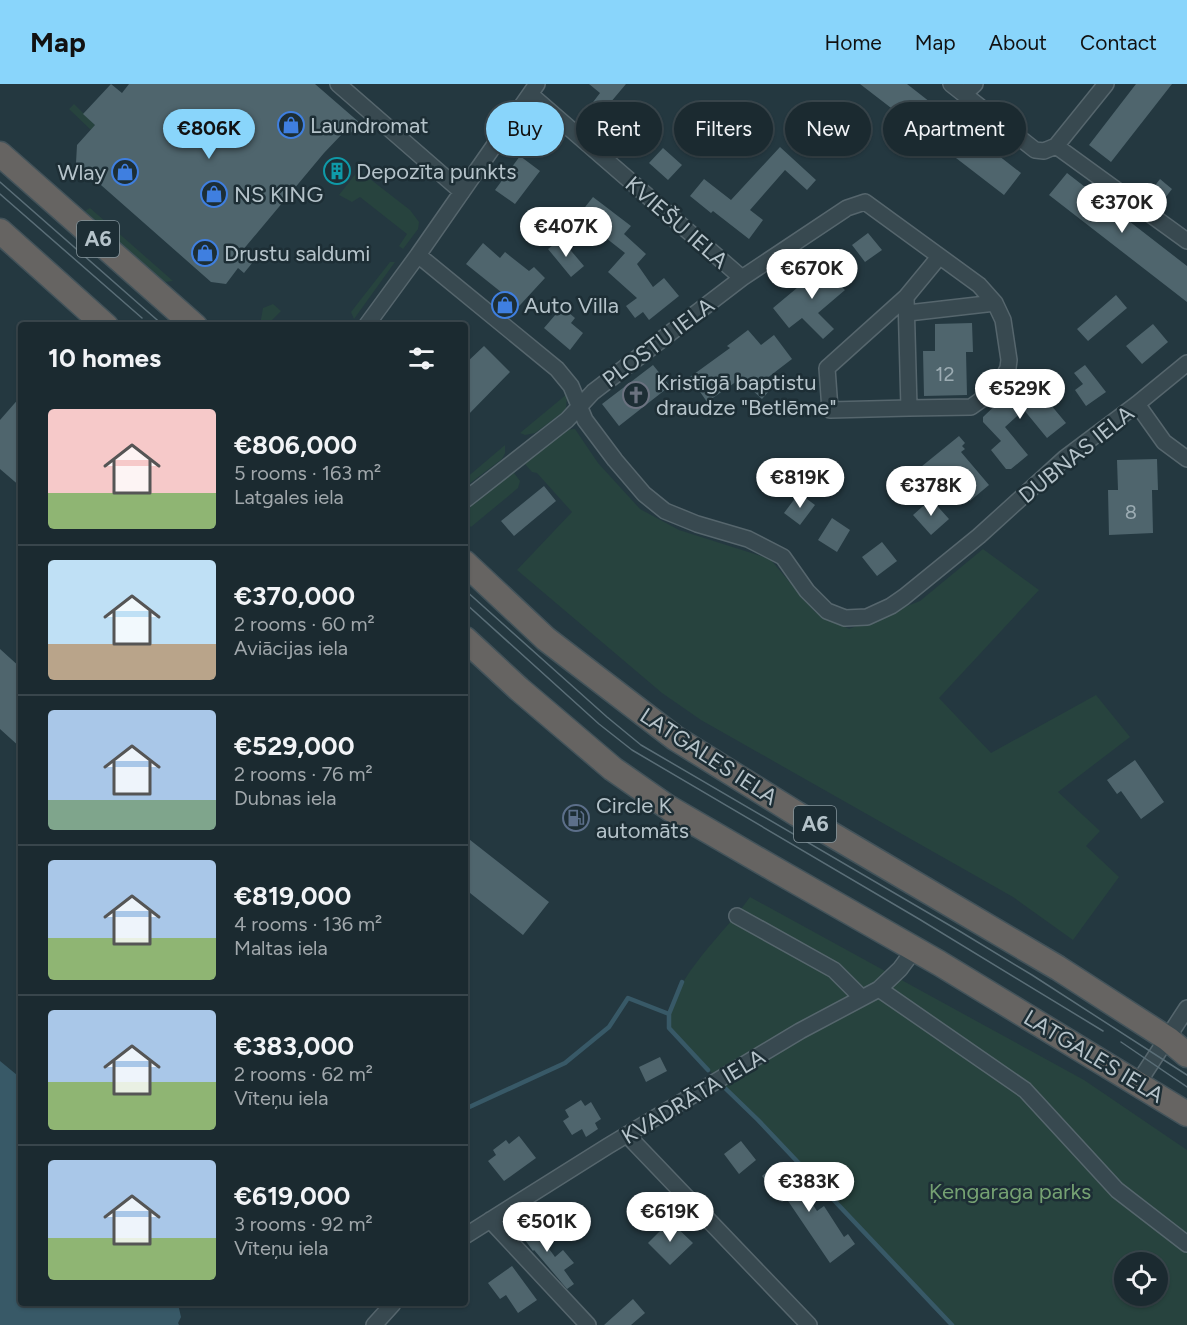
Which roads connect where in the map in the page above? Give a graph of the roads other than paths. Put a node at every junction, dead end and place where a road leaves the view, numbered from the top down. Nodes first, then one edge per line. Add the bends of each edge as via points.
1 (338, 84) edge
2 (951, 84) edge
3 (1106, 84) edge
4 (534, 89) edge
5 (970, 89) edge
6 (1056, 146) junction
7 (0, 154) edge
8 (462, 192) junction
9 (0, 231) edge
10 (1187, 241) edge
11 (418, 255) junction
12 (939, 256) junction
13 (742, 278) junction
14 (906, 297) junction
15 (995, 303) junction
16 (908, 313) junction
17 (102, 322) edge
18 (190, 322) edge
19 (369, 322) edge
20 (1187, 363) edge
21 (1137, 404) junction
22 (580, 406) junction
23 (909, 408) junction
24 (1187, 459) edge
25 (468, 498) edge
26 (468, 566) edge
27 (468, 642) edge
28 (737, 916) dead end
29 (914, 950) junction
30 (879, 989) junction
31 (861, 997) junction
32 (1187, 1008) edge
33 (1168, 1039) junction
34 (1187, 1054) edge
35 (1138, 1083) junction
36 (1187, 1114) edge
37 (628, 1136) junction
38 (490, 1220) junction
39 (468, 1234) edge
40 (1187, 1244) edge
41 (391, 1306) edge
42 (375, 1325) edge
43 (588, 1325) edge
44 (809, 1325) edge

1 - 8 street
2 - 5 street
3 - 6 street
4 - 8 street
4 - 13 street, KVIEŠU IELA
5 - 6 street via 1035,150
6 - 10 street
7 - 18 highway, A6
8 - 11 street
9 - 17 highway, A6
11 - 19 street
11 - 22 street via 557,369
12 - 13 street, PLOSTU IELA via 865,202 847,208
12 - 14 street
12 - 15 street via 979,285
13 - 22 street, PLOSTU IELA
14 - 16 street
14 - 23 street via 827,368 830,411
15 - 16 street
15 - 23 street via 1003,320 1009,360 1004,376 971,407
16 - 23 street
20 - 21 street, DUBNAS IELA
21 - 22 street, DUBNAS IELA via 1065,458 979,536 891,606 867,617 845,618 827,611 783,558 748,539 678,517 654,504 615,460 585,420
21 - 24 street via 1164,442
22 - 25 street, PLOSTU IELA
26 - 33 highway, LATGALES IELA / A6 via 546,639 675,738 1058,968
27 - 29 highway, LATGALES IELA via 612,769 669,808
28 - 31 street via 834,970
29 - 30 street, KVADRĀTA IELA
29 - 35 highway, LATGALES IELA
30 - 31 street, KVADRĀTA IELA
30 - 40 street via 1025,1090 1117,1190
31 - 37 street, KVADRĀTA IELA
32 - 33 street
33 - 34 highway, LATGALES IELA / A6
33 - 35 street
35 - 36 highway, LATGALES IELA
37 - 38 street, KVADRĀTA IELA
37 - 44 street
38 - 39 street, KVADRĀTA IELA
38 - 43 street
41 - 42 street

